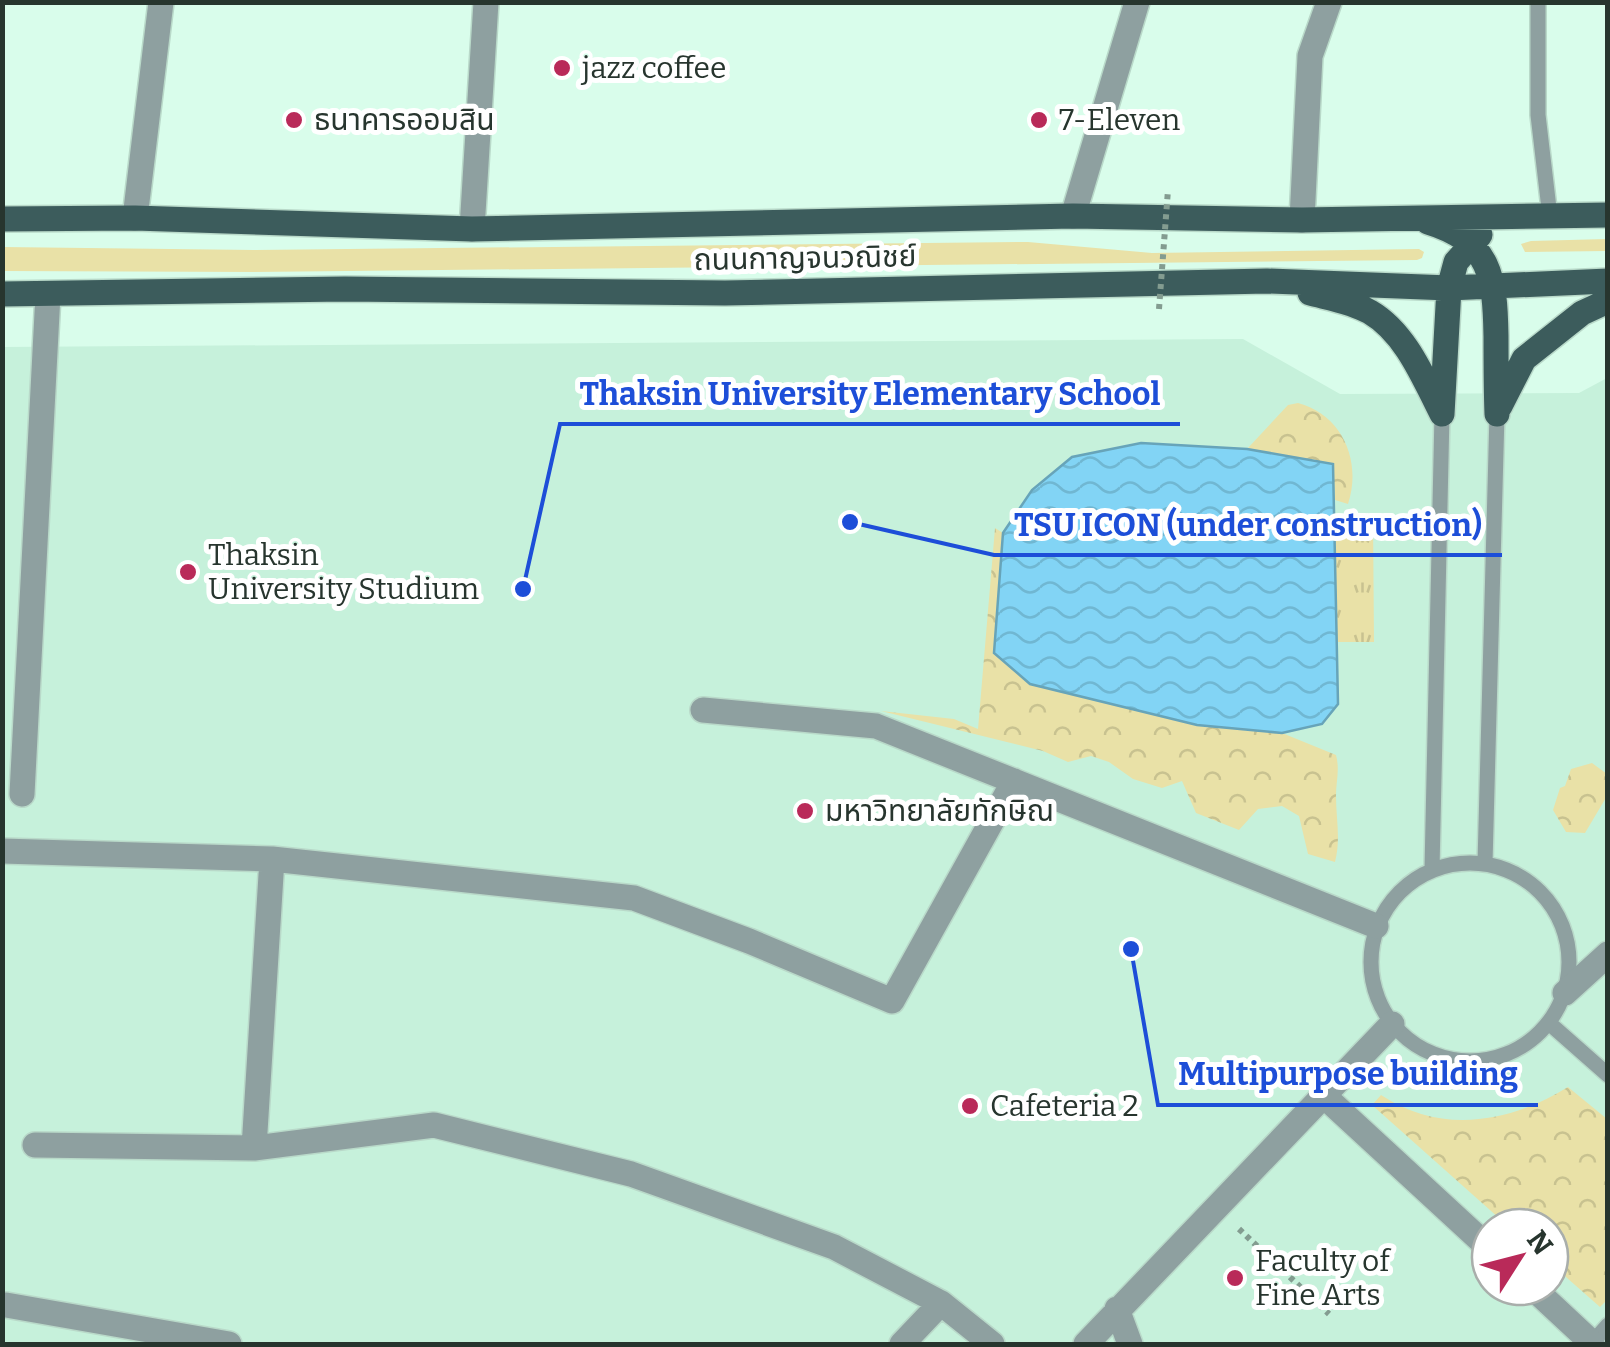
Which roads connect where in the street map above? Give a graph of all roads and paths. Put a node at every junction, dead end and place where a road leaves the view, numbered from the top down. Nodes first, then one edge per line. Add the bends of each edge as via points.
1 (160, 2) edge
2 (486, 2) edge
3 (1137, 2) edge
4 (1329, 2) edge
5 (1538, 2) edge
6 (1168, 190) dead end
7 (1608, 215) edge
8 (1073, 216) junction
9 (1411, 216) junction
10 (1538, 217) junction
11 (135, 218) junction
12 (2, 219) edge
13 (1302, 220) junction
14 (472, 229) junction
15 (1470, 245) junction
16 (1267, 281) junction
17 (1608, 282) edge
18 (1496, 286) junction
19 (1449, 288) junction
20 (2, 294) edge
21 (48, 294) junction
22 (1608, 302) edge
23 (1159, 308) dead end
24 (1442, 414) junction
25 (1496, 414) junction
26 (703, 710) dead end
27 (1014, 781) junction
28 (22, 794) dead end
29 (2, 851) edge
30 (272, 860) junction
31 (1484, 863) junction
32 (1432, 868) junction
33 (1376, 926) junction
34 (1608, 954) edge
35 (1565, 992) junction
36 (1392, 1024) junction
37 (1549, 1024) junction
38 (1608, 1075) edge
39 (1323, 1095) junction
40 (35, 1145) dead end
41 (254, 1148) junction
42 (1227, 1218) dead end
43 (1470, 1231) edge
44 (941, 1302) junction
45 (6, 1305) dead end
46 (1557, 1307) edge
47 (1117, 1309) junction
48 (1329, 1314) dead end
49 (1597, 1338) edge
50 (229, 1344) edge
51 (902, 1344) edge
52 (992, 1344) edge
53 (1086, 1344) edge
54 (1130, 1344) edge

1 - 11 street
2 - 14 street
3 - 8 street
4 - 13 street via 1310,56
5 - 10 lane
6 - 23 path, bridge
7 - 10 main road, ถนนกาญจนวณิชย์
8 - 13 main road, ถนนกาญจนวณิชย์
8 - 14 main road, ถนนกาญจนวณิชย์
9 - 10 main road, ถนนกาญจนวณิชย์
9 - 13 main road, ถนนกาญจนวณิชย์
9 - 15 main road via 1447,228
10 - 15 main road via 1493,227
11 - 12 main road, ถนนกาญจนวณิชย์
11 - 14 main road, ถนนกาญจนวณิชย์
15 - 18 main road
15 - 19 main road via 1456,262
16 - 19 main road, ถนนกาญจนวณิชย์
16 - 21 main road, ถนนกาญจนวณิชย์ via 725,293
16 - 24 main road via 1368,311 1413,359
17 - 18 main road, ถนนกาญจนวณิชย์
18 - 19 main road, ถนนกาญจนวณิชย์
18 - 25 main road
19 - 24 main road
20 - 21 main road, ถนนกาญจนวณิชย์
21 - 28 street
22 - 25 main road via 1582,313 1524,359
24 - 32 lane
25 - 31 lane
26 - 27 street via 876,726
27 - 30 street via 892,1001 634,898
27 - 33 street
29 - 30 street
30 - 41 street
31 - 32 lane
31 - 35 lane via 1517,873 1544,895 1563,924 1570,958
32 - 33 lane via 1408,882
33 - 36 lane via 1371,974
34 - 35 street
35 - 37 lane
36 - 37 lane via 1441,1058 1471,1062 1527,1044
36 - 39 street
37 - 38 lane
39 - 43 street
39 - 47 street
40 - 41 street
41 - 44 street via 434,1125 631,1174 834,1247
42 - 48 path
44 - 51 street
44 - 52 street
45 - 50 street
46 - 49 street
47 - 53 street
47 - 54 street

